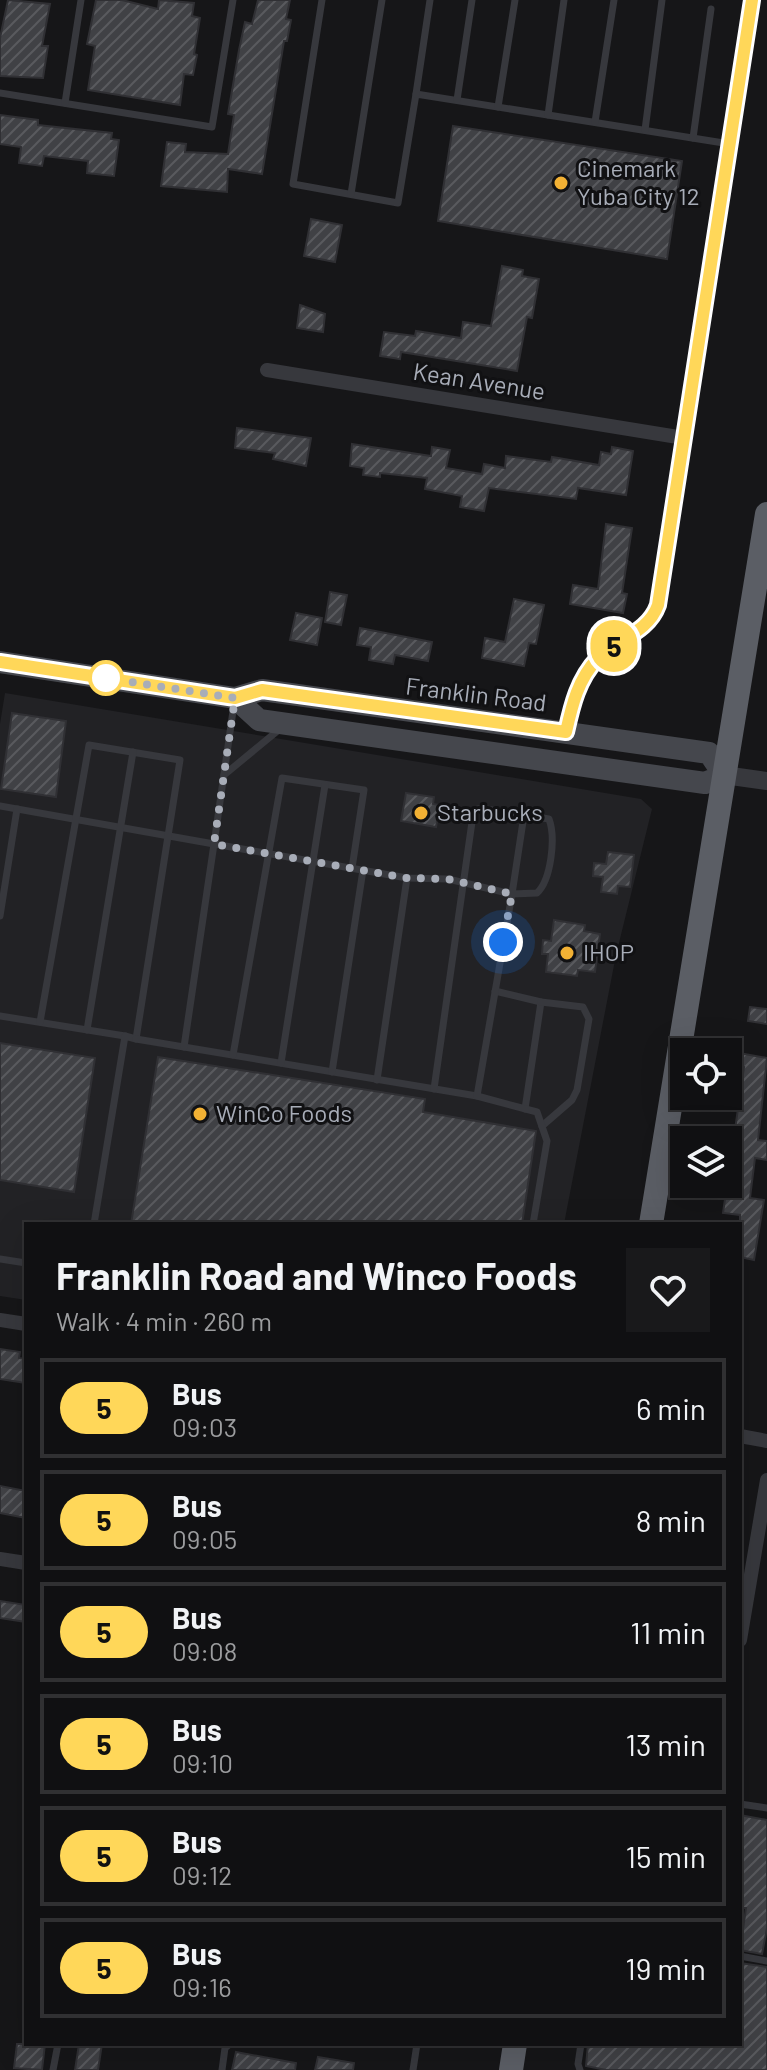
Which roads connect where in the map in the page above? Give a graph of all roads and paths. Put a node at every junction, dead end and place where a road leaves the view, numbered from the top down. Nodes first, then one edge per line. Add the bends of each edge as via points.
1 (81, 0) edge
2 (233, 0) edge
3 (322, 0) edge
4 (382, 0) edge
5 (430, 0) edge
6 (472, 0) edge
7 (515, 0) edge
8 (564, 0) edge
9 (614, 0) edge
10 (662, 0) edge
11 (752, 0) edge
12 (711, 9) dead end
13 (0, 93) edge
14 (416, 94) junction
15 (457, 100) junction
16 (65, 103) junction
17 (498, 107) junction
18 (548, 115) junction
19 (595, 122) junction
20 (645, 130) junction
21 (693, 138) junction
22 (730, 144) junction
23 (351, 194) junction
24 (267, 370) dead end
25 (684, 438) junction
26 (767, 514) edge
27 (0, 662) edge
28 (235, 698) junction
29 (287, 724) junction
30 (566, 732) junction
31 (133, 752) junction
32 (224, 775) junction
33 (724, 775) junction
34 (767, 781) edge
35 (325, 785) junction
36 (0, 806) edge
37 (17, 809) junction
38 (524, 815) junction
39 (75, 820) junction
40 (120, 828) junction
41 (166, 836) junction
42 (214, 844) junction
43 (268, 854) junction
44 (315, 862) junction
45 (352, 868) junction
46 (363, 870) junction
47 (407, 878) junction
48 (465, 883) junction
49 (512, 894) junction
50 (0, 916) edge
51 (495, 991) junction
52 (541, 1002) junction
53 (0, 1016) edge
54 (40, 1022) junction
55 (87, 1030) junction
56 (125, 1036) junction
57 (136, 1039) junction
58 (184, 1047) junction
59 (233, 1055) junction
60 (281, 1063) junction
61 (332, 1072) junction
62 (377, 1080) junction
63 (434, 1089) junction
64 (477, 1096) junction
65 (525, 1109) junction
66 (542, 1126) junction
67 (94, 1222) edge
68 (533, 1222) edge
69 (651, 1222) edge
70 (0, 1259) edge
71 (24, 1263) edge
72 (0, 1320) edge
73 (24, 1324) edge
74 (742, 1436) edge
75 (767, 1441) edge
76 (767, 1480) edge
77 (0, 1559) edge
78 (24, 1563) edge
79 (742, 1628) edge
80 (742, 1804) edge
81 (767, 1808) edge
82 (742, 1956) edge
83 (767, 1961) edge
84 (58, 2046) edge
85 (228, 2046) edge
86 (417, 2046) edge
87 (515, 2046) edge
88 (581, 2046) edge
89 (53, 2070) edge
90 (222, 2070) edge
91 (413, 2070) edge
92 (511, 2070) edge
93 (580, 2070) edge

1 - 16 lane
2 - 16 lane via 212,127
3 - 23 lane via 293,184
4 - 23 lane
5 - 14 lane
6 - 15 lane
7 - 17 lane
8 - 18 lane
9 - 19 lane
10 - 20 lane
11 - 22 street
12 - 21 lane
13 - 16 lane
14 - 15 lane
14 - 23 lane via 398,203
15 - 17 lane
17 - 18 lane
18 - 19 lane
19 - 20 lane
20 - 21 lane
21 - 22 lane
22 - 25 street
24 - 25 street, Kean Avenue
25 - 30 street via 654,617 587,672
26 - 33 highway
27 - 28 main road, Franklin Road
28 - 29 main road, Franklin Road via 259,720
28 - 30 main road, Franklin Road via 262,690
28 - 32 lane
29 - 32 lane
29 - 33 main road, Franklin Road via 705,783
30 - 33 main road, Franklin Road via 709,753
31 - 39 lane via 89,745
31 - 40 lane
31 - 41 lane via 180,760
32 - 42 lane
33 - 34 street
33 - 69 highway
35 - 43 lane via 282,778
35 - 44 lane
35 - 45 lane via 364,790
36 - 37 lane
37 - 39 lane
37 - 50 lane
38 - 48 lane via 478,809
38 - 49 lane
38 - 49 lane via 549,819 553,830 545,885 537,893
39 - 40 lane
39 - 54 lane
40 - 41 lane
40 - 55 lane
41 - 42 lane
41 - 57 lane
42 - 43 lane
42 - 58 lane
43 - 44 lane
43 - 59 lane
44 - 45 lane
44 - 60 lane
45 - 46 lane
46 - 47 lane
46 - 61 lane
47 - 48 lane
47 - 62 lane
48 - 49 lane
48 - 63 lane
49 - 51 lane
51 - 52 lane
51 - 64 lane
52 - 65 lane
52 - 66 lane via 583,1007 589,1019 577,1090
53 - 54 lane
54 - 55 lane
55 - 56 lane
56 - 57 lane
56 - 67 lane
57 - 58 lane
58 - 59 lane
59 - 60 lane
60 - 61 lane
61 - 62 lane
62 - 63 lane
63 - 64 lane
64 - 65 lane
65 - 66 lane via 537,1112
66 - 68 lane via 547,1141
70 - 71 lane
72 - 73 street
74 - 75 street
76 - 79 street
77 - 78 street
80 - 81 lane
82 - 83 lane
84 - 89 lane
85 - 90 lane
86 - 91 lane
87 - 92 highway
88 - 93 lane

